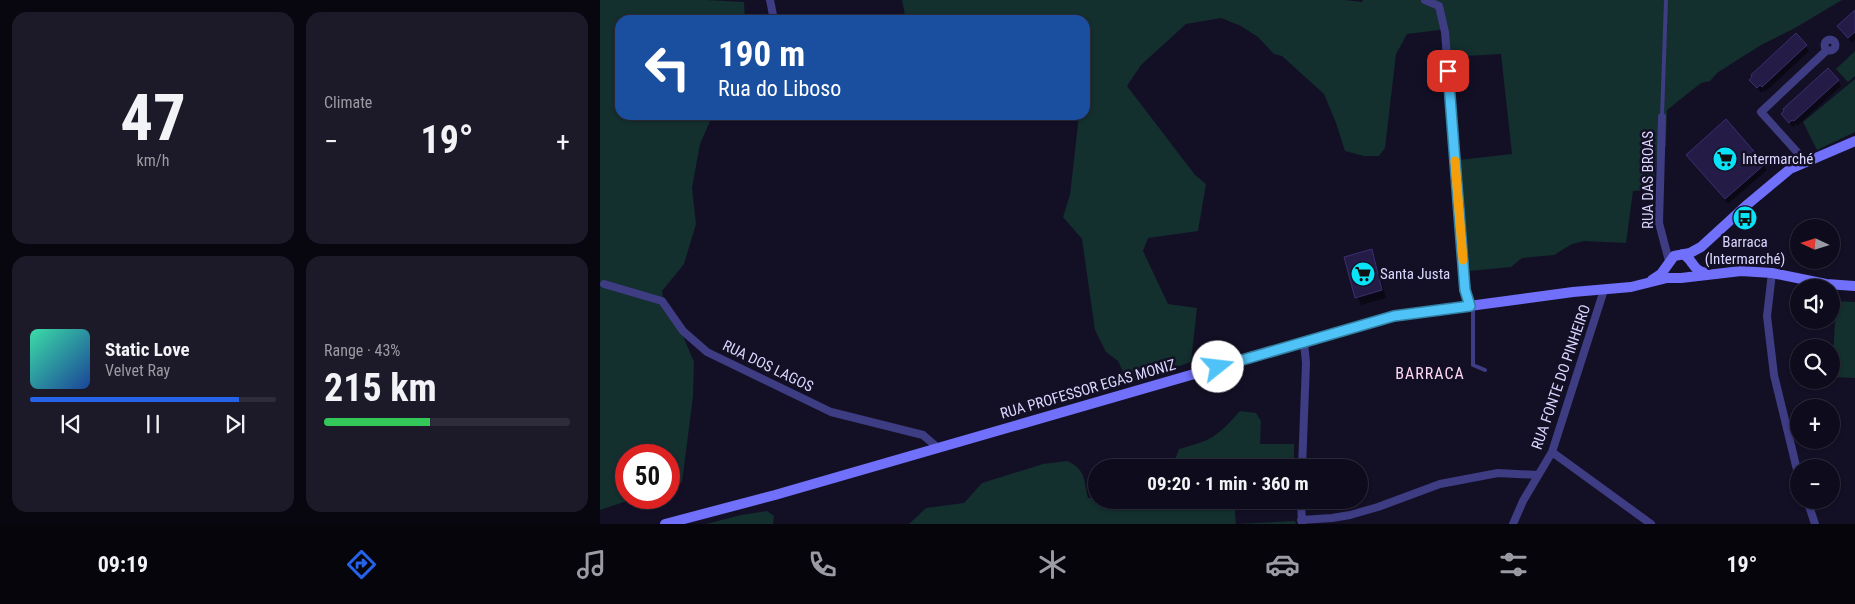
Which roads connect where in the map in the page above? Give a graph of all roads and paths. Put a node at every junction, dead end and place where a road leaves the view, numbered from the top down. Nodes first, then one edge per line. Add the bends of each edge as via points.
1 (770, 0) edge
2 (1425, 0) edge
3 (1666, 0) edge
4 (773, 15) edge
5 (1827, 50) dead end
6 (1662, 117) joint
7 (1853, 142) edge
8 (1806, 162) junction
9 (1664, 243) junction
10 (1701, 247) junction
11 (1682, 254) junction
12 (1669, 261) junction
13 (1692, 264) junction
14 (1772, 273) junction
15 (1710, 274) junction
16 (1681, 277) junction
17 (604, 284) dead end
18 (1642, 285) junction
19 (1855, 286) edge
20 (1604, 290) junction
21 (1470, 306) junction
22 (1304, 342) junction
23 (1485, 370) dead end
24 (938, 448) junction
25 (1552, 452) junction
26 (1302, 459) edge
27 (1794, 459) edge
28 (1538, 475) junction
29 (1301, 509) edge
30 (1809, 509) edge
31 (1301, 522) edge
32 (666, 524) edge
33 (1513, 524) edge
34 (1651, 524) edge
35 (1815, 524) edge

1 - 4 street
2 - 21 street via 1439,6 1445,32 1465,290
3 - 6 lane
5 - 8 street via 1761,112
6 - 9 street, RUA DAS BROAS via 1659,223
7 - 8 main road
8 - 10 main road via 1778,177
9 - 11 street, RUA DAS BROAS
9 - 12 street, RUA DAS BROAS
10 - 11 main road
10 - 13 main road
11 - 12 main road
11 - 13 main road via 1689,257
12 - 16 main road via 1669,269
12 - 18 main road, RUA PROFESSOR EGAS MONIZ via 1661,274
13 - 15 main road via 1697,270
13 - 16 main road via 1690,272
14 - 15 main road, RUA PROFESSOR EGAS MONIZ
14 - 19 main road, RUA PROFESSOR EGAS MONIZ via 1826,284
14 - 27 street via 1766,316 1774,375
15 - 16 main road, RUA PROFESSOR EGAS MONIZ
16 - 18 main road, RUA PROFESSOR EGAS MONIZ
17 - 24 street, RUA DOS LAGOS via 662,301 683,331 707,352 831,412 923,435
18 - 20 main road, RUA PROFESSOR EGAS MONIZ
20 - 21 main road, RUA PROFESSOR EGAS MONIZ
20 - 25 street, RUA FONTE DO PINHEIRO
21 - 22 main road, RUA PROFESSOR EGAS MONIZ via 1394,316
21 - 23 lane via 1473,310 1473,365
22 - 24 main road, RUA PROFESSOR EGAS MONIZ
22 - 26 street
24 - 32 main road, RUA PROFESSOR EGAS MONIZ
25 - 28 street, RUA FONTE DO PINHEIRO
25 - 34 street
28 - 31 street via 1498,473 1440,484 1350,515
28 - 33 street, RUA FONTE DO PINHEIRO
29 - 31 street
30 - 35 street

